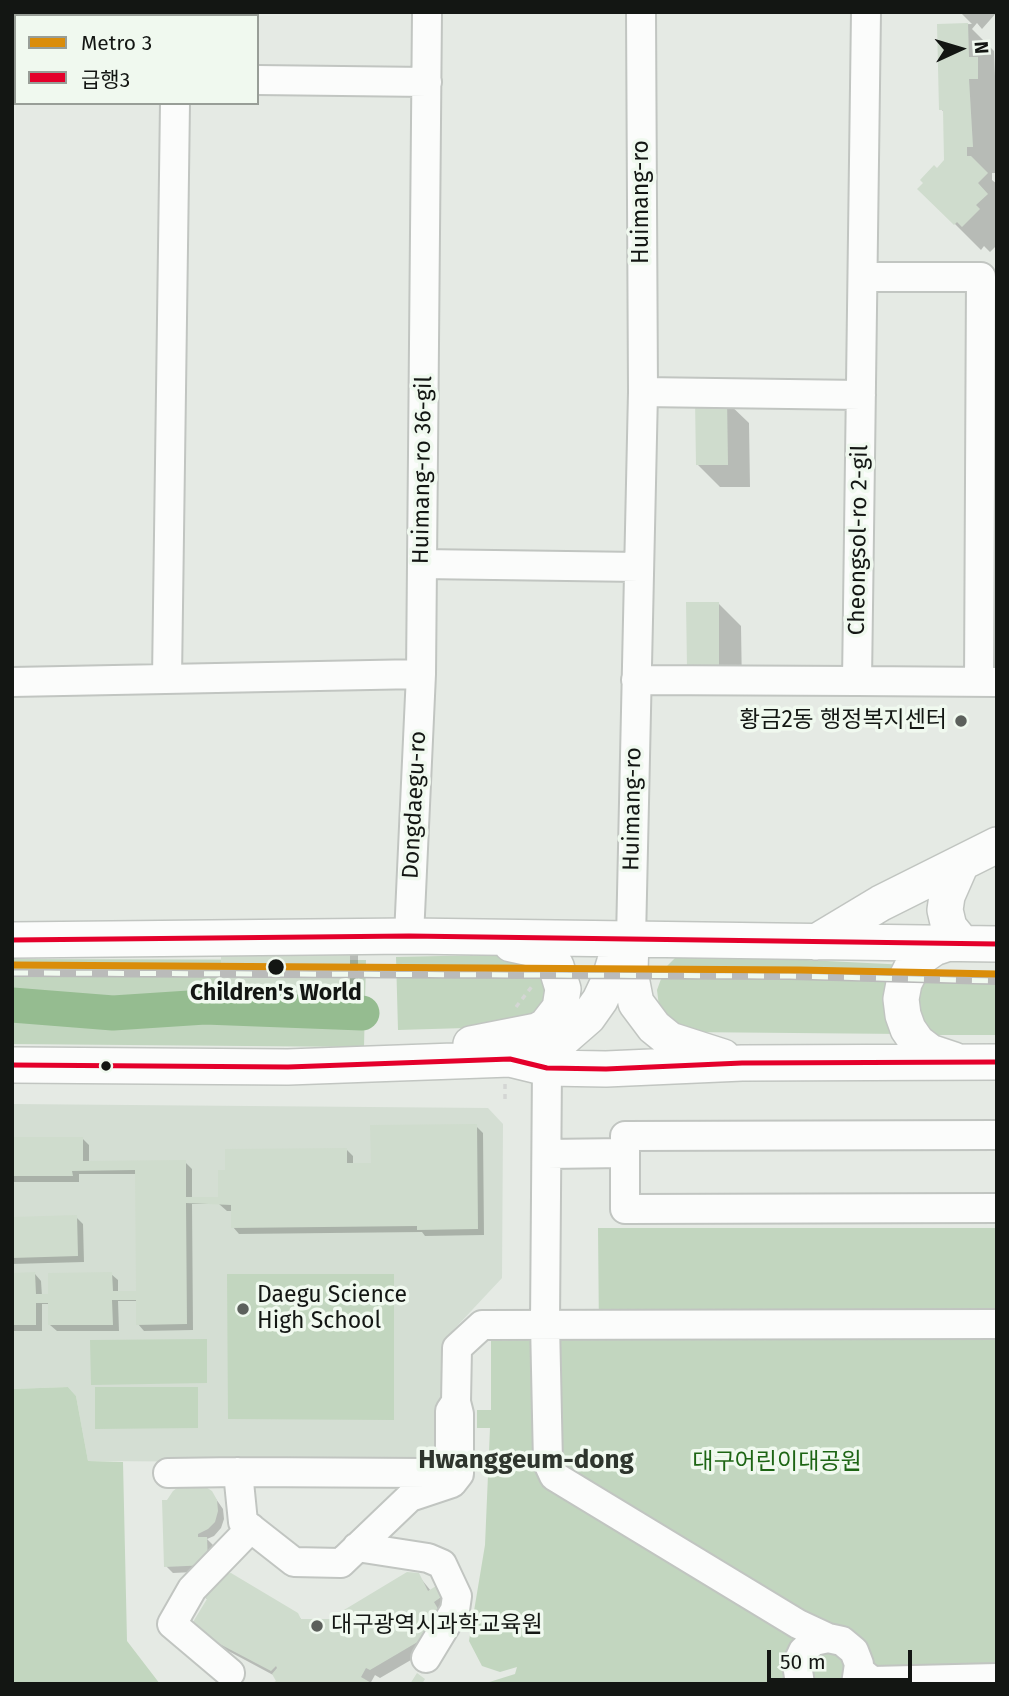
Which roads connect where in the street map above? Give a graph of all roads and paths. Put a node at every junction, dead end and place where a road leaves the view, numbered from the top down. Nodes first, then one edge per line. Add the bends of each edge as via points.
1 (427, 12) edge
2 (641, 12) edge
3 (866, 12) edge
4 (259, 80) edge
5 (426, 82) junction
6 (176, 105) edge
7 (863, 277) junction
8 (643, 392) junction
9 (861, 395) junction
10 (422, 564) junction
11 (639, 567) junction
12 (421, 674) junction
13 (167, 678) junction
14 (636, 680) junction
15 (857, 681) junction
16 (12, 682) edge
17 (988, 682) edge
18 (997, 845) edge
19 (961, 864) junction
20 (409, 936) junction
21 (480, 937) junction
22 (631, 939) junction
23 (12, 940) edge
24 (816, 942) junction
25 (956, 943) junction
26 (997, 944) edge
27 (534, 949) junction
28 (507, 1053) junction
29 (986, 1062) edge
30 (742, 1063) junction
31 (12, 1065) edge
32 (547, 1068) junction
33 (505, 1100) dead end
34 (997, 1135) edge
35 (625, 1153) junction
36 (547, 1154) junction
37 (997, 1208) edge
38 (545, 1323) junction
39 (997, 1324) edge
40 (456, 1402) junction
41 (238, 1472) junction
42 (169, 1473) dead end
43 (251, 1528) junction
44 (358, 1547) junction
45 (801, 1637) junction
46 (426, 1658) dead end
47 (230, 1673) dead end
48 (858, 1677) edge
49 (997, 1678) edge
50 (954, 1681) edge
51 (800, 1684) edge

1 - 5 street, Huimang-ro 36-gil
2 - 8 street, Huimang-ro
3 - 7 street, Cheongsol-ro 2-gil
4 - 5 street
5 - 10 street, Huimang-ro 36-gil
6 - 13 street
7 - 9 street, Cheongsol-ro 2-gil
7 - 17 street via 981,276
8 - 9 street
8 - 11 street, Huimang-ro
9 - 15 street, Cheongsol-ro 2-gil
10 - 11 street
10 - 12 street, Huimang-ro 36-gil
11 - 14 street, Huimang-ro
12 - 13 street
12 - 20 street, Dongdaegu-ro
13 - 16 street
14 - 15 street
14 - 22 street, Huimang-ro
15 - 17 street
18 - 19 main road
19 - 24 main road via 881,903
19 - 25 main road via 945,910
20 - 21 main road
20 - 23 main road
21 - 22 main road
21 - 27 main road
22 - 24 main road
22 - 28 main road via 588,1017 557,1044 538,1053
22 - 30 main road via 630,972 636,1003 654,1027 670,1040
24 - 25 main road
25 - 26 main road
25 - 29 main road via 934,948 911,969 902,991 903,1014 917,1042 930,1052
27 - 28 path via 533,985 504,1023
27 - 28 main road via 546,956 560,975 560,1008 546,1026
28 - 31 main road via 401,1064 288,1067
28 - 32 main road
28 - 33 path
29 - 30 main road
30 - 32 main road
32 - 36 street
34 - 35 street via 625,1136
35 - 36 street
35 - 37 street via 625,1209
36 - 38 street
38 - 39 street
38 - 40 street via 482,1325 465,1340 457,1348
38 - 45 street via 548,1463 554,1476
40 - 41 street via 450,1411 450,1456 429,1474
40 - 44 street via 459,1474 452,1483 410,1497
41 - 42 street
41 - 43 street via 243,1522
43 - 44 street via 294,1562 341,1563
43 - 47 street via 192,1589 172,1623
44 - 46 street via 442,1564 457,1596 455,1610
45 - 48 street via 836,1639 849,1645 857,1657
45 - 51 street
48 - 50 street
49 - 50 street

